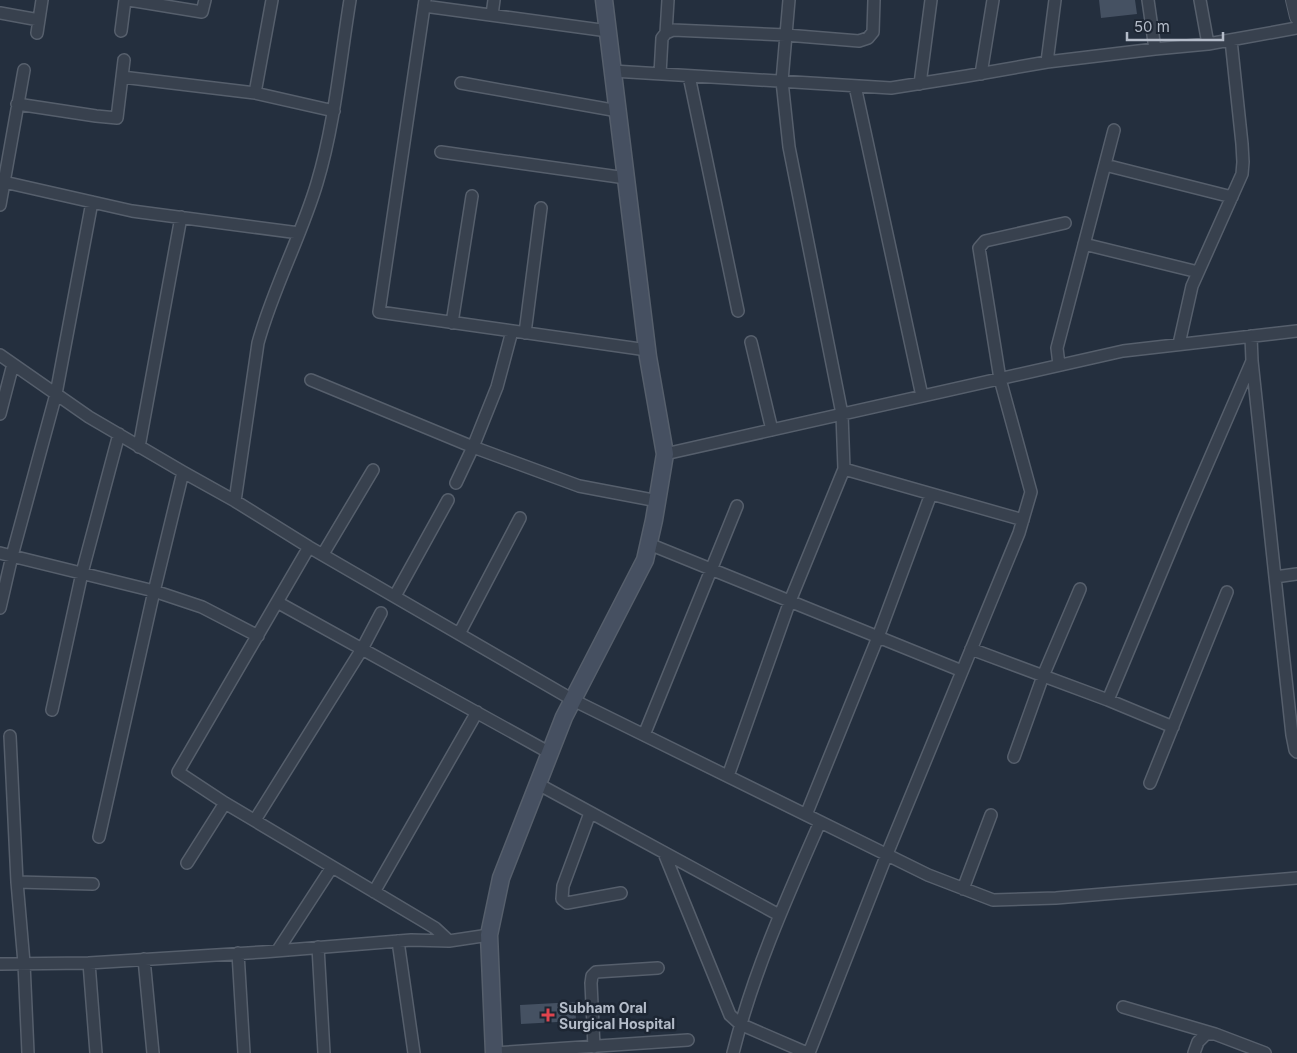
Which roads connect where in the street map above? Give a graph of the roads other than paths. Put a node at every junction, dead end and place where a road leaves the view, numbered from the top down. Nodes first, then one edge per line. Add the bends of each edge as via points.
1 (42, 0) edge
2 (127, 0) edge
3 (205, 0) edge
4 (272, 0) edge
5 (350, 0) edge
6 (494, 0) edge
7 (604, 0) edge
8 (668, 0) edge
9 (788, 0) edge
10 (874, 0) edge
11 (931, 0) edge
12 (993, 0) edge
13 (1055, 0) edge
14 (1148, 0) edge
15 (1200, 0) edge
16 (1293, 0) edge
17 (425, 3) edge
18 (0, 13) edge
19 (492, 15) junction
20 (1297, 17) edge
21 (39, 20) junction
22 (1297, 28) edge
23 (121, 31) dead end
24 (608, 31) junction
25 (37, 33) dead end
26 (666, 33) junction
27 (786, 35) junction
28 (1231, 40) junction
29 (1208, 44) junction
30 (1155, 49) junction
31 (124, 60) dead end
32 (1046, 62) junction
33 (24, 70) dead end
34 (613, 71) junction
35 (660, 74) junction
36 (981, 74) junction
37 (689, 76) junction
38 (122, 77) junction
39 (782, 81) junction
40 (461, 83) dead end
41 (920, 84) junction
42 (855, 86) junction
43 (255, 93) junction
44 (17, 104) junction
45 (334, 111) junction
46 (618, 111) junction
47 (1114, 130) dead end
48 (0, 131) edge
49 (12, 133) junction
50 (441, 152) dead end
51 (1105, 165) junction
52 (626, 178) junction
53 (4, 182) junction
54 (472, 196) dead end
55 (1232, 197) junction
56 (92, 202) junction
57 (0, 205) edge
58 (541, 208) dead end
59 (181, 217) junction
60 (1065, 223) dead end
61 (299, 233) junction
62 (1084, 244) junction
63 (1198, 272) junction
64 (738, 311) dead end
65 (452, 323) junction
66 (512, 331) junction
67 (1297, 331) edge
68 (525, 333) junction
69 (1251, 336) junction
70 (751, 342) dead end
71 (1179, 344) junction
72 (648, 350) junction
73 (0, 355) edge
74 (1252, 361) junction
75 (13, 364) junction
76 (1059, 365) junction
77 (1000, 378) junction
78 (311, 380) dead end
79 (56, 394) junction
80 (922, 396) junction
81 (0, 414) edge
82 (842, 414) junction
83 (772, 430) junction
84 (118, 434) junction
85 (139, 447) junction
86 (473, 447) junction
87 (665, 454) junction
88 (373, 470) dead end
89 (844, 470) junction
90 (183, 472) junction
91 (456, 483) dead end
92 (931, 494) junction
93 (448, 500) dead end
94 (235, 501) junction
95 (658, 501) junction
96 (737, 506) dead end
97 (520, 518) dead end
98 (1023, 520) junction
99 (649, 544) junction
100 (309, 547) junction
101 (6, 554) edge
102 (323, 554) junction
103 (711, 569) junction
104 (82, 573) junction
105 (1297, 574) edge
106 (1275, 576) junction
107 (1080, 589) dead end
108 (154, 591) junction
109 (1227, 592) dead end
110 (396, 596) junction
111 (790, 601) junction
112 (277, 602) junction
113 (0, 608) edge
114 (381, 612) dead end
115 (460, 634) junction
116 (258, 636) junction
117 (878, 637) junction
118 (362, 649) junction
119 (971, 649) junction
120 (962, 671) junction
121 (1043, 676) junction
122 (573, 700) junction
123 (1108, 700) junction
124 (52, 710) dead end
125 (477, 712) junction
126 (1173, 727) junction
127 (644, 735) junction
128 (10, 736) dead end
129 (1297, 752) edge
130 (550, 753) junction
131 (1014, 757) dead end
132 (728, 776) junction
133 (1150, 783) dead end
134 (538, 784) junction
135 (225, 802) junction
136 (590, 813) junction
137 (806, 815) junction
138 (991, 815) dead end
139 (255, 820) junction
140 (820, 822) junction
141 (100, 837) dead end
142 (664, 852) junction
143 (887, 854) junction
144 (188, 863) dead end
145 (332, 867) junction
146 (1297, 878) edge
147 (17, 882) junction
148 (93, 884) dead end
149 (963, 888) junction
150 (374, 892) junction
151 (621, 893) dead end
152 (779, 915) junction
153 (489, 935) junction
154 (398, 941) junction
155 (449, 941) junction
156 (318, 947) junction
157 (278, 950) junction
158 (238, 953) junction
159 (144, 959) junction
160 (24, 963) junction
161 (89, 963) junction
162 (0, 964) edge
163 (658, 968) dead end
164 (1123, 1007) dead end
165 (740, 1024) junction
166 (1215, 1034) junction
167 (688, 1040) dead end
168 (594, 1046) junction
169 (28, 1053) edge
170 (96, 1053) edge
171 (154, 1053) edge
172 (244, 1053) edge
173 (324, 1053) edge
174 (414, 1053) edge
175 (494, 1053) edge
176 (732, 1053) edge
177 (808, 1053) edge
178 (1194, 1053) edge
179 (1265, 1053) edge

1 - 21 street
2 - 3 street via 202,12
2 - 23 street
4 - 43 street
5 - 45 street
6 - 19 street
7 - 24 main road
8 - 26 street
9 - 27 street
10 - 27 street via 873,32 868,38 859,41
11 - 41 street
12 - 36 street
13 - 32 street
14 - 30 street
15 - 29 street
16 - 20 street
17 - 19 street
17 - 65 street via 379,312
18 - 21 street
19 - 24 street
21 - 25 street
22 - 28 street
24 - 34 main road
26 - 27 street via 673,30
26 - 35 street via 662,38
27 - 39 street
28 - 29 street
28 - 55 street via 1243,162 1242,174
29 - 30 street
30 - 32 street
31 - 38 street
32 - 36 street
33 - 44 street
34 - 35 street
34 - 46 main road
35 - 37 street
36 - 41 street
37 - 39 street
37 - 64 street
38 - 43 street
38 - 44 street via 117,118
39 - 42 street
39 - 82 street via 789,147
40 - 46 street
41 - 42 street via 891,88
42 - 80 street
43 - 45 street
44 - 49 street
45 - 61 street via 318,183
46 - 52 main road
47 - 51 street
48 - 49 street
49 - 53 street
50 - 52 street
51 - 55 street
51 - 62 street
52 - 72 main road
53 - 56 street
53 - 57 street
54 - 65 street
55 - 63 street
56 - 59 street
56 - 79 street
58 - 68 street
59 - 61 street
59 - 85 street
60 - 77 street via 985,241 979,248
61 - 94 street via 262,326
62 - 63 street
62 - 76 street via 1057,348
63 - 71 street
65 - 66 street
66 - 68 street
66 - 86 street via 497,387
67 - 69 street
68 - 72 street
69 - 71 street
69 - 74 street
70 - 83 street
71 - 76 street via 1122,351
72 - 87 main road
73 - 75 street
74 - 106 street
74 - 123 street
75 - 79 street
75 - 81 street
76 - 77 street
77 - 80 street
77 - 98 street via 1031,492
78 - 86 street
79 - 84 street
79 - 101 street
80 - 82 street
82 - 83 street
82 - 89 street
83 - 87 street
84 - 85 street
84 - 104 street
85 - 90 street
86 - 91 street
86 - 95 street via 579,486
87 - 95 main road
88 - 102 street
89 - 92 street
89 - 111 street
90 - 94 street
90 - 108 street
92 - 98 street
92 - 117 street
93 - 110 street
94 - 100 street
95 - 99 main road
96 - 103 street
97 - 115 street
98 - 119 street
99 - 103 street
99 - 122 main road via 645,560
100 - 102 street
100 - 112 street
101 - 104 street
101 - 113 street
102 - 110 street
103 - 111 street
103 - 127 street
104 - 108 street
104 - 124 street
105 - 106 street
106 - 129 street via 1292,735
107 - 121 street
108 - 116 street via 202,607
108 - 141 street
109 - 126 street
110 - 115 street
111 - 117 street
111 - 132 street
112 - 116 street
112 - 118 street
114 - 118 street
115 - 122 street
116 - 135 street via 178,772
117 - 120 street
117 - 137 street
118 - 125 street
118 - 139 street
119 - 120 street
119 - 121 street
120 - 143 street
121 - 123 street
121 - 131 street
122 - 127 street
122 - 130 main road
123 - 126 street
125 - 130 street
125 - 150 street
126 - 133 street
127 - 132 street
128 - 147 street
130 - 134 main road
132 - 137 street
134 - 136 street
134 - 153 main road via 501,878
135 - 139 street
135 - 144 street
136 - 142 street
136 - 151 street via 563,886 562,899 566,902
137 - 140 street
138 - 149 street
139 - 145 street
140 - 143 street
140 - 152 street
142 - 152 street
142 - 165 street via 730,1014
143 - 149 street
143 - 177 street
145 - 150 street
145 - 157 street
146 - 149 street via 1056,898 993,900
147 - 148 street
147 - 160 street
150 - 155 street via 435,928
152 - 165 street
153 - 155 street
153 - 175 main road
154 - 155 street
154 - 156 street
154 - 174 street
156 - 157 street
156 - 173 street
157 - 158 street
158 - 159 street
158 - 172 street
159 - 161 street
159 - 171 street
160 - 161 street
160 - 162 street
160 - 169 street
161 - 170 street
163 - 168 street via 596,972 592,976
164 - 166 street
165 - 176 street
165 - 177 street
166 - 178 street via 1206,1034
166 - 179 street
167 - 168 street
168 - 175 street

